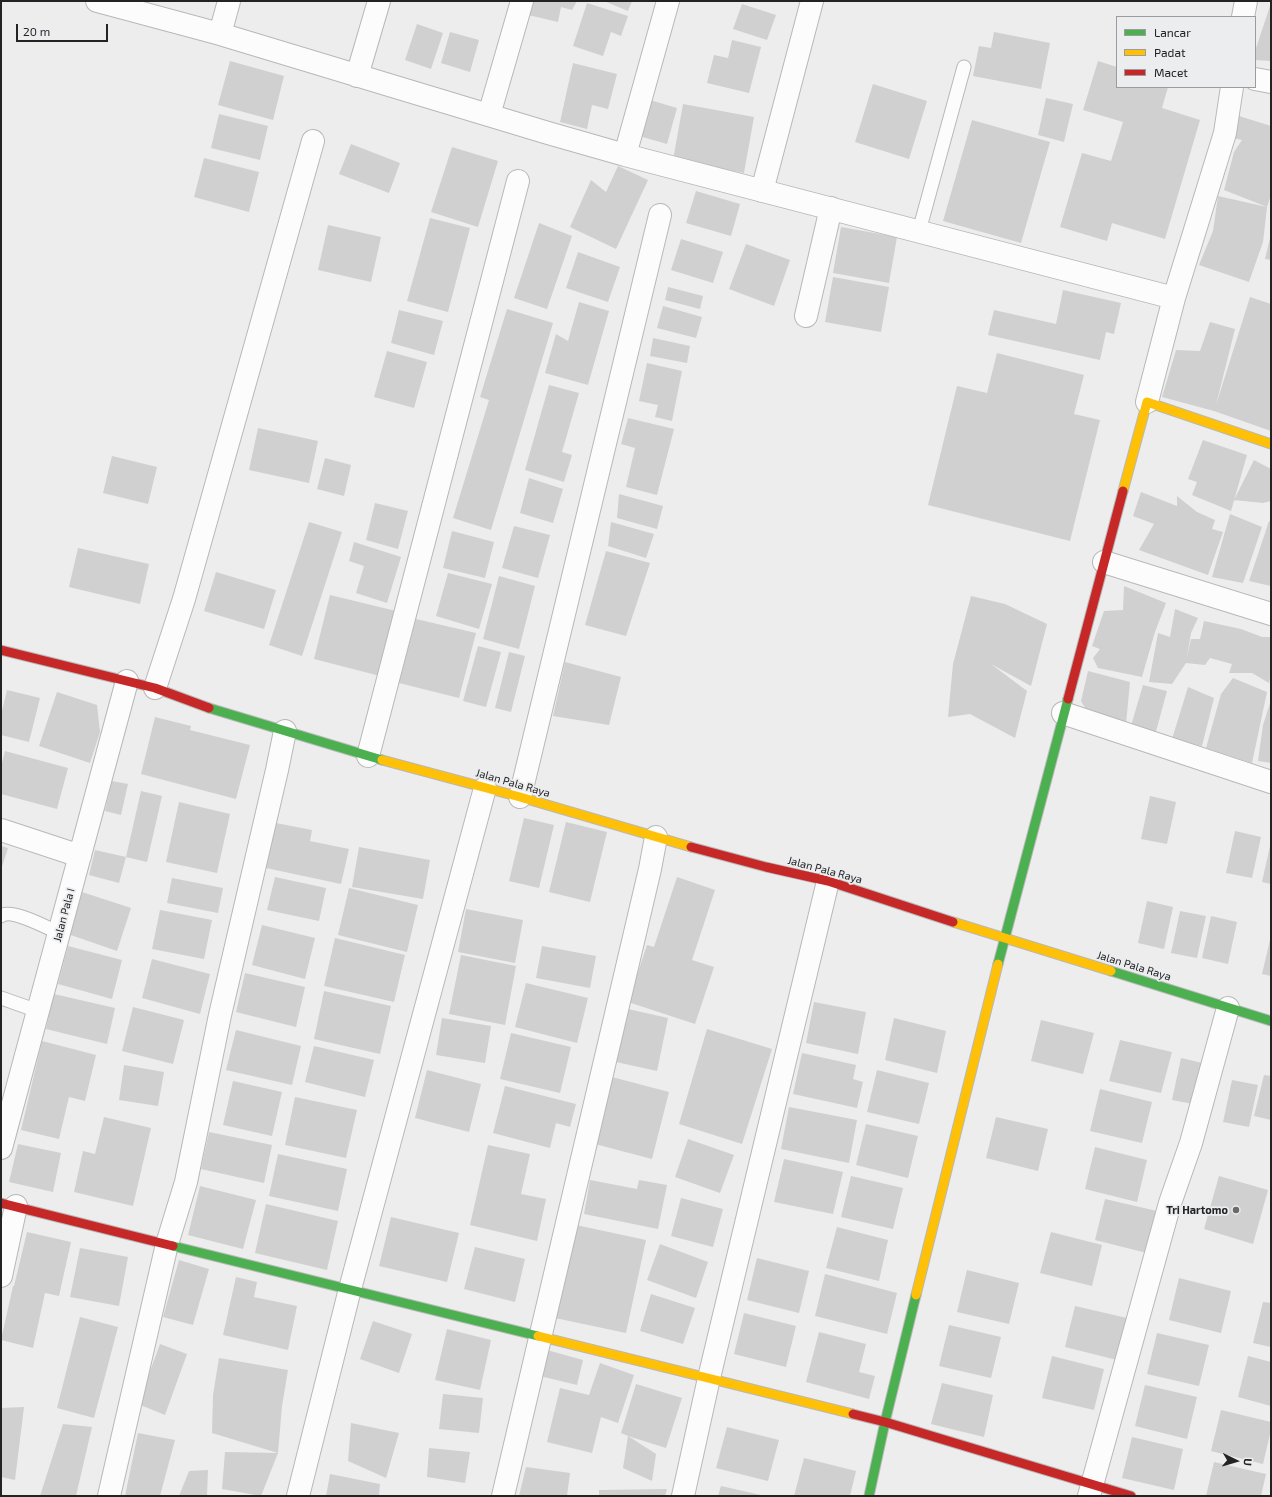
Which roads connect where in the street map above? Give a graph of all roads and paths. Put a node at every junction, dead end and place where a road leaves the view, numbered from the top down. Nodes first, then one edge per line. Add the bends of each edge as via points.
1 (97, 1) edge
2 (229, 1) edge
3 (378, 1) edge
4 (522, 1) edge
5 (668, 1) edge
6 (812, 1) edge
7 (1246, 1) edge
8 (1243, 16) edge
9 (220, 34) junction
10 (964, 67) dead end
11 (356, 76) junction
12 (1256, 79) edge
13 (1271, 82) edge
14 (1232, 88) edge
15 (489, 115) junction
16 (313, 141) dead end
17 (625, 155) junction
18 (518, 181) dead end
19 (762, 191) junction
20 (831, 208) junction
21 (660, 215) dead end
22 (919, 231) junction
23 (1174, 298) junction
24 (806, 316) dead end
25 (1147, 402) junction
26 (1271, 444) edge
27 (1104, 562) junction
28 (1271, 614) edge
29 (1, 650) edge
30 (127, 681) junction
31 (155, 688) junction
32 (1063, 713) junction
33 (285, 731) junction
34 (368, 756) junction
35 (1271, 782) edge
36 (485, 788) junction
37 (520, 797) junction
38 (1, 830) edge
39 (656, 838) junction
40 (80, 856) junction
41 (828, 881) junction
42 (1, 916) edge
43 (59, 933) junction
44 (1004, 938) junction
45 (1, 998) edge
46 (1228, 1008) junction
47 (38, 1011) junction
48 (1271, 1021) edge
49 (1, 1148) edge
50 (8, 1204) edge
51 (167, 1244) junction
52 (1, 1276) edge
53 (350, 1289) junction
54 (540, 1336) junction
55 (710, 1378) junction
56 (885, 1422) junction
57 (1090, 1490) edge
58 (109, 1496) edge
59 (298, 1496) edge
60 (503, 1496) edge
61 (683, 1496) edge
62 (869, 1496) edge
63 (1131, 1496) edge

1 - 9 street
2 - 9 street
3 - 11 street
4 - 15 street
5 - 17 street
6 - 19 street
7 - 8 street
9 - 11 street
10 - 22 lane
11 - 15 street
12 - 13 street
14 - 23 street via 1225,133
15 - 17 street
16 - 31 street via 184,599
17 - 19 street
18 - 34 street
19 - 20 street
20 - 22 street
20 - 24 street
21 - 37 street
22 - 23 street
23 - 25 street
25 - 26 street
25 - 27 street
27 - 28 street
27 - 32 street
29 - 30 street, Jalan Pala Raya
30 - 31 street, Jalan Pala Raya
30 - 40 street, Jalan Pala I
31 - 33 street, Jalan Pala Raya
32 - 35 street
32 - 44 street
33 - 34 street, Jalan Pala Raya
33 - 51 street via 220,1015 186,1182
34 - 36 street, Jalan Pala Raya
36 - 37 street, Jalan Pala Raya
36 - 53 street
37 - 39 street, Jalan Pala Raya
38 - 40 street
39 - 41 street, Jalan Pala Raya
39 - 54 street
40 - 43 street, Jalan Pala I
41 - 44 street, Jalan Pala Raya
41 - 55 street
42 - 43 lane via 8,913
43 - 47 street, Jalan Pala I
44 - 46 street, Jalan Pala Raya
44 - 56 street
45 - 47 lane
46 - 48 street, Jalan Pala Raya
46 - 57 street via 1191,1144 1170,1203
47 - 49 street, Jalan Pala I
50 - 51 street
50 - 52 street
51 - 53 street
51 - 58 street
53 - 54 street
53 - 59 street
54 - 55 street
54 - 60 street
55 - 56 street
55 - 61 street
56 - 57 street
56 - 62 street
57 - 63 street

